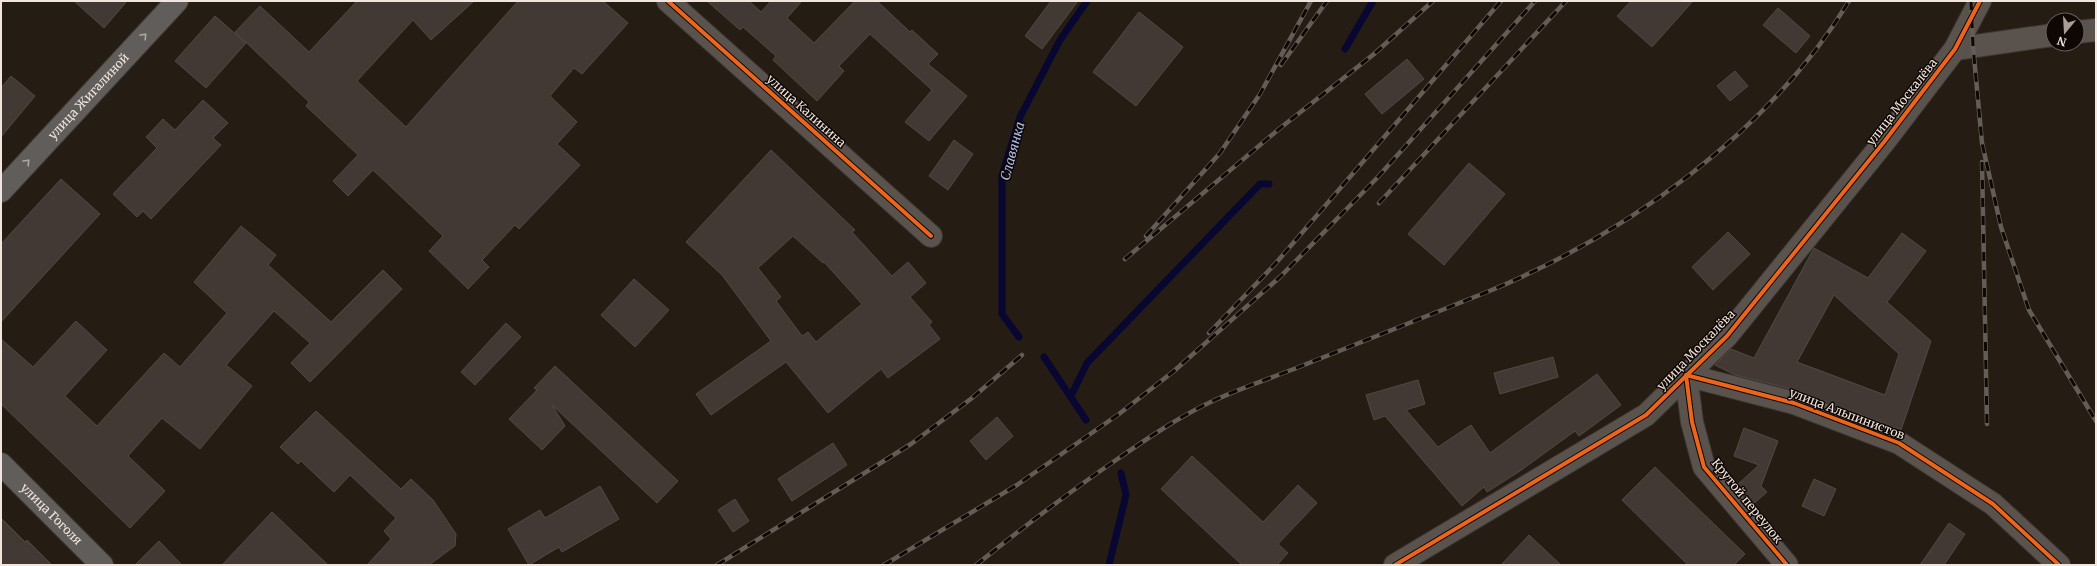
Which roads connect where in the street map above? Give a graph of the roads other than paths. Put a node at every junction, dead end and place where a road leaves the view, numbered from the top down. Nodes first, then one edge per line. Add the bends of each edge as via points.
1 (177, 1) edge
2 (668, 1) edge
3 (1980, 1) edge
4 (2096, 30) edge
5 (2085, 31) edge
6 (2045, 36) edge
7 (1955, 49) junction
8 (1, 191) edge
9 (931, 236) dead end
10 (1686, 375) junction
11 (1, 464) edge
12 (102, 565) edge
13 (1395, 565) edge
14 (1787, 565) edge
15 (2059, 565) edge

8 -> 1 main road, улица Жигалиной
2 - 9 street, улица Калинина
3 - 7 street, улица Москалёва
4 - 5 street
6 - 7 street
7 - 10 street, улица Москалёва via 1884,142 1727,336
10 - 13 street, улица Москалёва via 1646,415
10 - 14 street, Крутой переулок via 1692,422 1704,467
10 - 15 street, улица Альпинистов via 1794,403 1899,443 1993,504
11 - 12 main road, улица Гоголя

